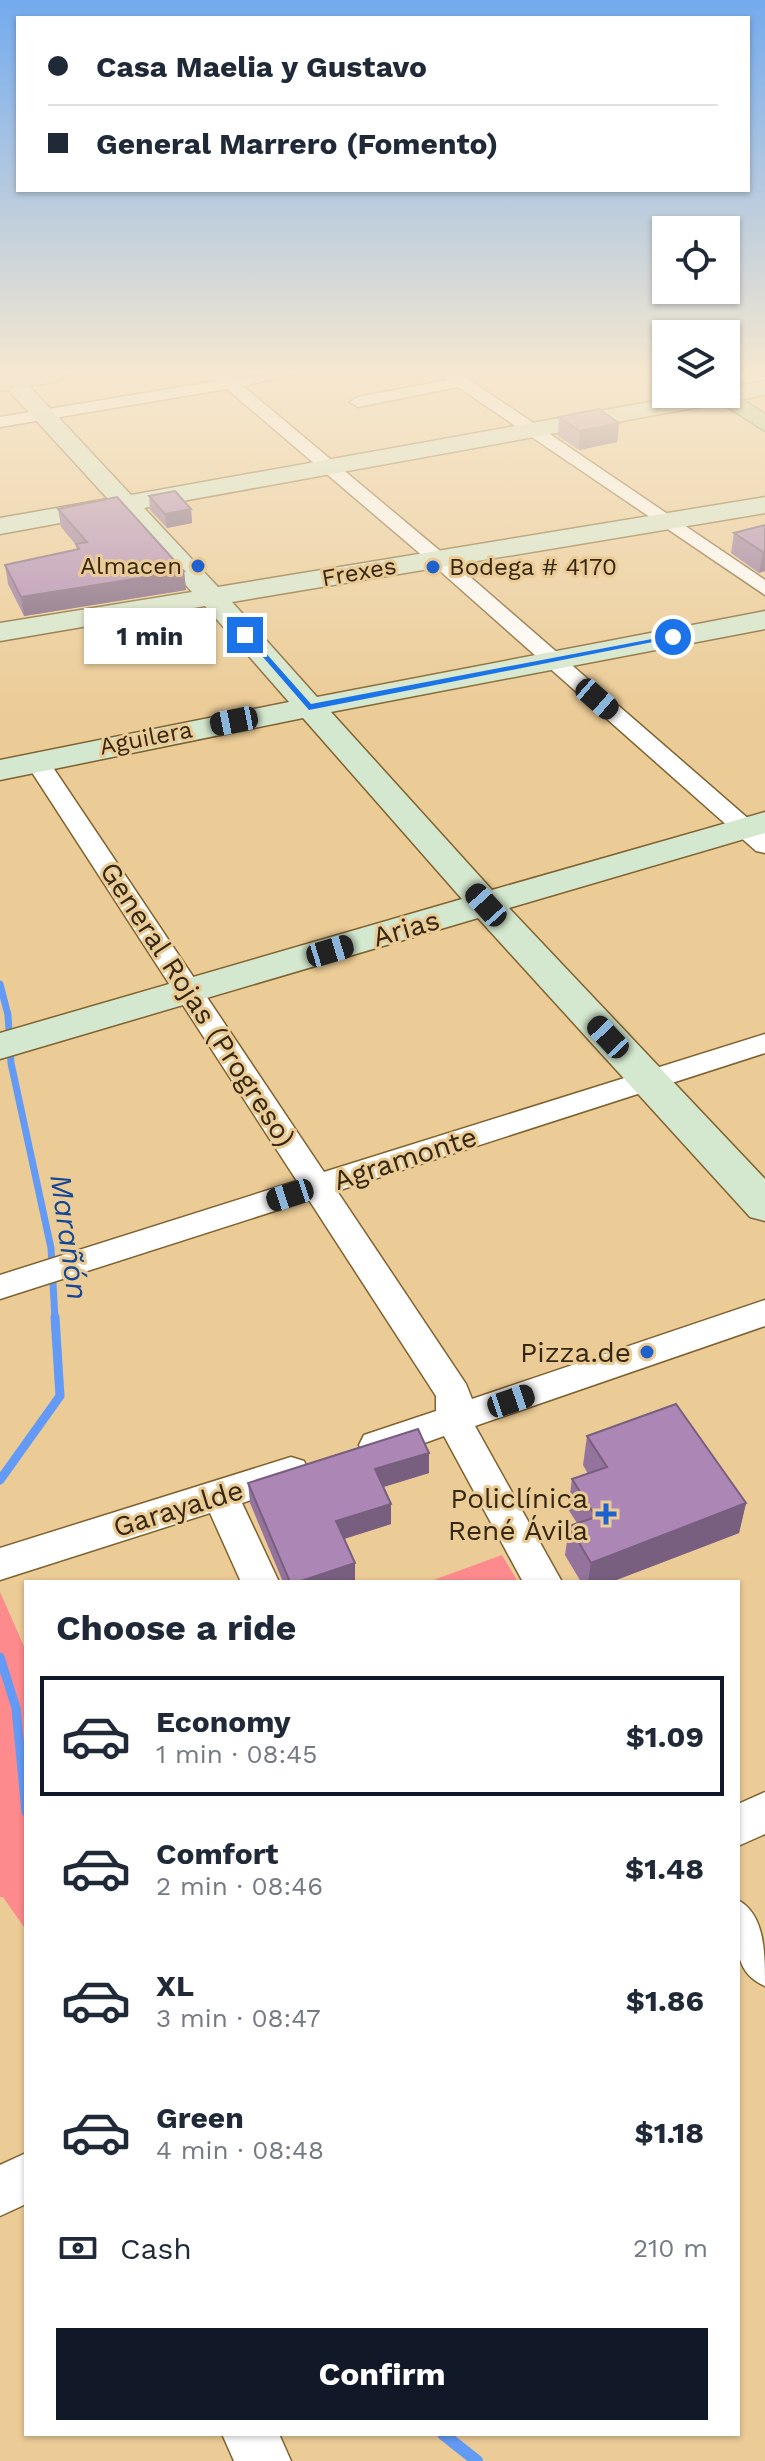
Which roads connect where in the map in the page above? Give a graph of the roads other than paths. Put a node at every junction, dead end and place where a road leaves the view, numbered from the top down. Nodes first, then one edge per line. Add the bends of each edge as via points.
1 (110, 489) edge
2 (201, 489) edge
3 (354, 489) edge
4 (616, 489) edge
5 (123, 503) junction
6 (765, 505) edge
7 (665, 522) junction
8 (0, 526) edge
9 (438, 559) junction
10 (765, 589) edge
11 (212, 597) junction
12 (765, 620) edge
13 (0, 632) edge
14 (551, 660) junction
15 (309, 707) junction
16 (36, 760) junction
17 (0, 770) edge
18 (758, 832) edge
19 (486, 905) junction
20 (189, 992) junction
21 (12, 1042) edge
22 (765, 1043) edge
23 (649, 1081) junction
24 (318, 1186) junction
25 (765, 1206) edge
26 (0, 1287) edge
27 (765, 1313) edge
28 (454, 1421) junction
29 (220, 1495) junction
30 (0, 1564) edge
31 (259, 1580) edge
32 (542, 1580) edge
33 (765, 1813) edge
34 (740, 1824) edge
35 (740, 1925) edge
36 (765, 1963) edge
37 (24, 2179) edge
38 (0, 2191) edge
39 (250, 2436) edge
40 (264, 2461) edge

1 - 5 street
2 - 5 street
3 - 9 street
4 - 7 street
5 - 8 street
5 - 11 street
6 - 7 street, Frexes
7 - 9 street, Frexes
7 - 10 street
9 - 11 street, Frexes
9 - 14 street
11 - 13 street, Frexes
11 - 15 street
12 - 14 street, Aguilera
14 - 15 street, Aguilera
14 - 18 street
15 - 16 street, Aguilera
15 - 19 street
16 - 17 street, Aguilera
16 - 20 street, General Rojas (Progreso)
18 - 19 street, Arias
19 - 20 street, Arias
19 - 23 street
20 - 21 street, Arias
20 - 24 street, General Rojas (Progreso)
22 - 23 street, Agramonte
23 - 24 street, Agramonte
23 - 25 street
24 - 26 street, Agramonte
24 - 28 street, General Rojas (Progreso) via 454,1394
27 - 28 street, Garayalde
28 - 29 street, Garayalde
28 - 32 street, General Rojas (Progreso)
29 - 30 street, Garayalde
29 - 31 street
33 - 34 street
35 - 36 street
37 - 38 street
39 - 40 street

